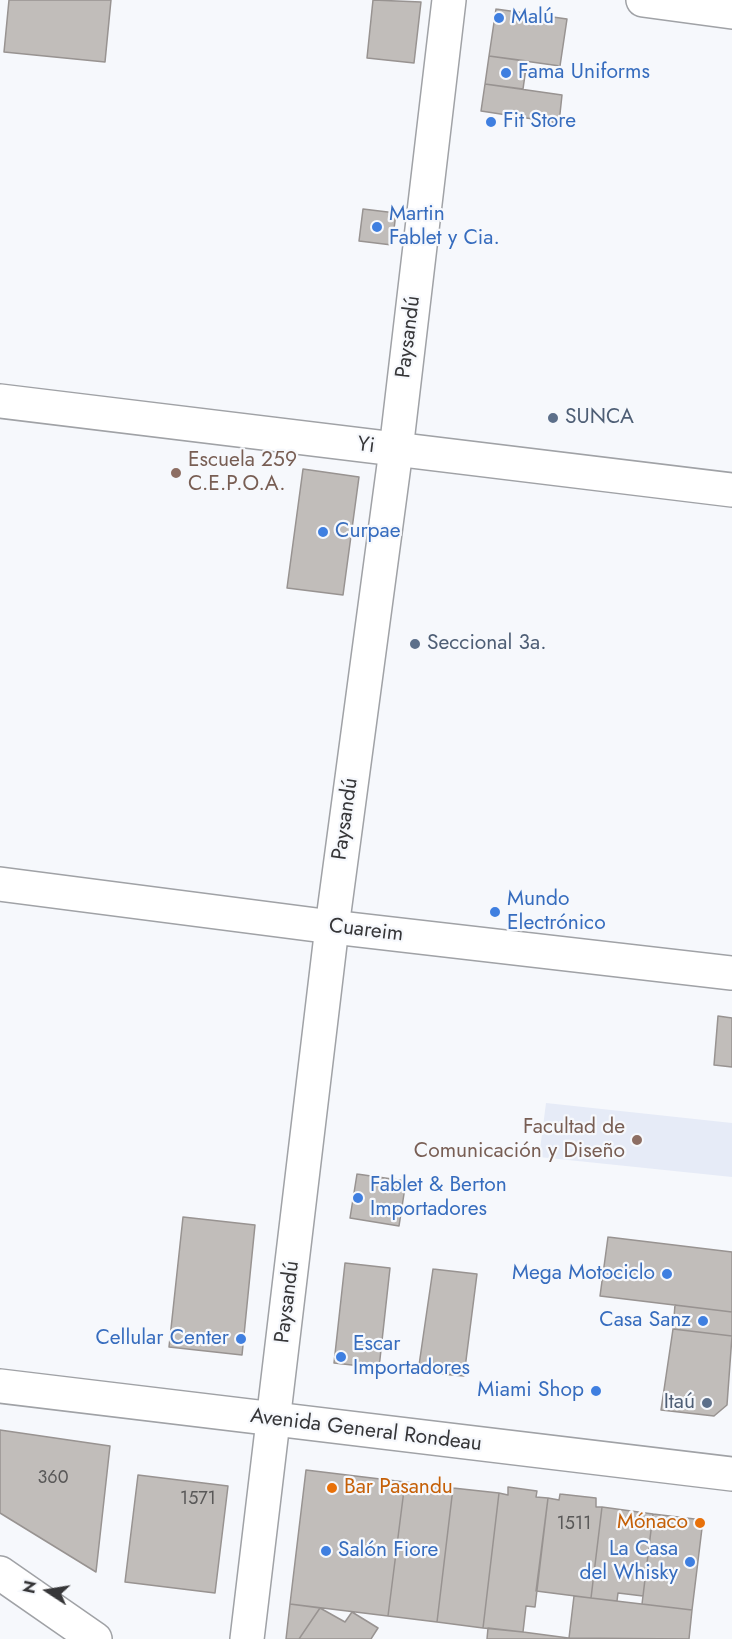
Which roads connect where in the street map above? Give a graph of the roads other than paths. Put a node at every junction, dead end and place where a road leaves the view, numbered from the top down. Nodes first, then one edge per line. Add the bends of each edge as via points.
1 (449, 0) edge
2 (643, 0) edge
3 (732, 12) edge
4 (0, 400) edge
5 (396, 450) junction
6 (732, 490) edge
7 (0, 884) edge
8 (332, 927) junction
9 (732, 974) edge
10 (0, 1386) edge
11 (274, 1421) junction
12 (732, 1473) edge
13 (0, 1573) edge
14 (95, 1639) edge
15 (247, 1639) edge

1 - 5 street, Paysandú
2 - 3 street
4 - 5 street, Yi
5 - 6 street, Yi
5 - 8 street, Paysandú
7 - 8 street, Cuareim
8 - 9 street, Cuareim
8 - 11 street, Paysandú
10 - 11 street, Avenida General Rondeau
11 - 12 street, Avenida General Rondeau
11 - 15 street, Paysandú
13 - 14 street

